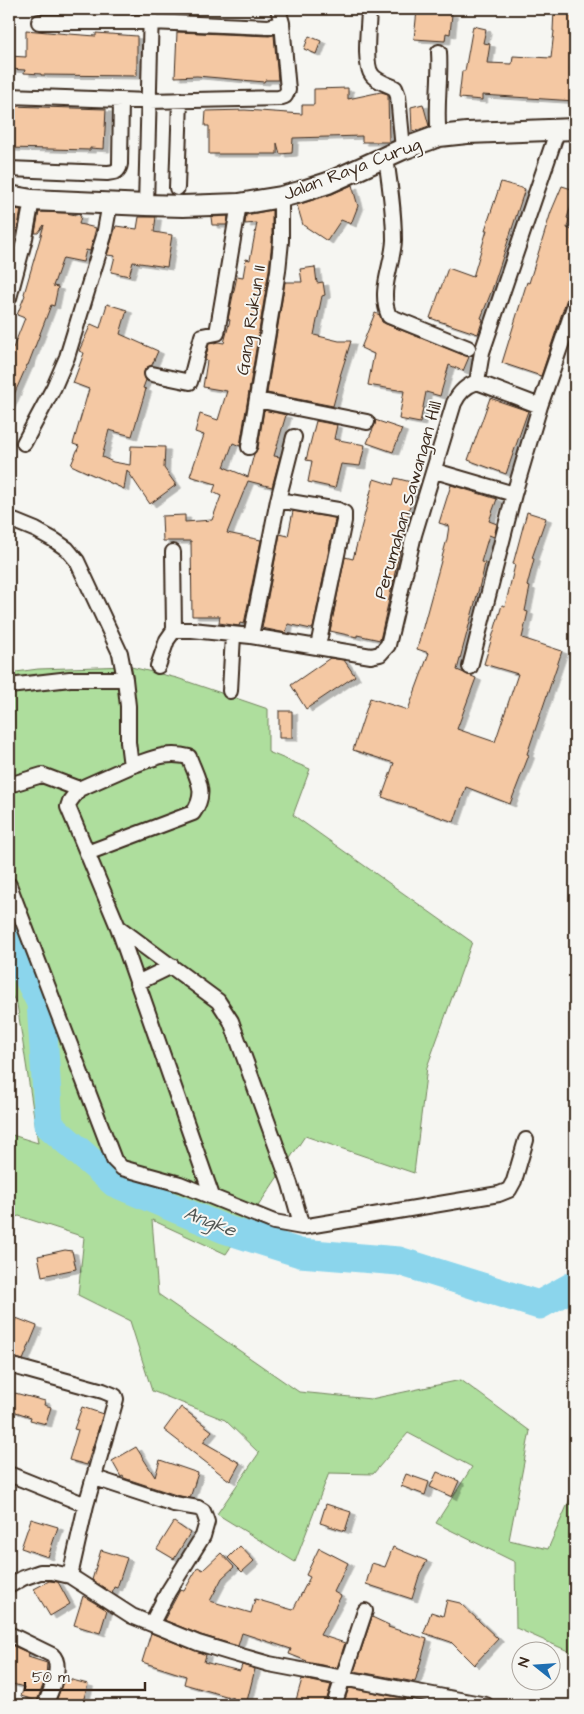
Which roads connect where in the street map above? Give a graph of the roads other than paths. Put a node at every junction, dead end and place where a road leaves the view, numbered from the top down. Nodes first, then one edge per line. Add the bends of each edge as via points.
1 (278, 9) edge
2 (369, 9) edge
3 (74, 15) edge
4 (151, 16) edge
5 (39, 22) dead end
6 (282, 23) junction
7 (439, 52) dead end
8 (9, 96) edge
9 (180, 100) junction
10 (121, 101) junction
11 (149, 101) junction
12 (566, 129) edge
13 (439, 136) junction
14 (395, 154) junction
15 (9, 169) edge
16 (177, 188) dead end
17 (9, 196) edge
18 (281, 197) junction
19 (32, 200) junction
20 (110, 204) junction
21 (239, 204) junction
22 (146, 205) junction
23 (9, 298) edge
24 (575, 304) edge
25 (468, 348) dead end
26 (152, 374) dead end
27 (477, 382) junction
28 (257, 400) junction
29 (540, 406) junction
30 (367, 422) dead end
31 (294, 437) dead end
32 (24, 443) dead end
33 (248, 447) dead end
34 (435, 471) junction
35 (514, 494) junction
36 (278, 500) junction
37 (9, 519) edge
38 (173, 552) dead end
39 (174, 630) junction
40 (233, 635) junction
41 (251, 636) junction
42 (318, 646) junction
43 (158, 666) dead end
44 (470, 668) dead end
45 (125, 679) junction
46 (9, 686) edge
47 (230, 691) dead end
48 (131, 766) junction
49 (9, 785) edge
50 (79, 789) junction
51 (87, 853) junction
52 (9, 885) edge
53 (118, 927) junction
54 (172, 966) junction
55 (137, 983) junction
56 (526, 1140) dead end
57 (212, 1196) junction
58 (302, 1226) junction
59 (9, 1365) edge
60 (9, 1474) edge
61 (95, 1478) junction
62 (86, 1505) junction
63 (70, 1576) junction
64 (9, 1586) edge
65 (365, 1611) dead end
66 (152, 1623) junction
67 (9, 1634) edge
68 (343, 1680) junction
69 (46, 1705) edge
70 (334, 1705) edge
71 (486, 1705) edge

1 - 6 street
2 - 14 street via 368,68 372,76 395,88 398,96
3 - 4 street
3 - 5 street
4 - 6 street via 269,27
4 - 11 street
6 - 9 street via 288,90 285,96
7 - 13 street
8 - 10 street
9 - 11 street
9 - 16 street
10 - 11 street
10 - 15 street via 120,164 117,172
11 - 22 street
12 - 13 main road, Jalan Raya Curug
12 - 27 street via 482,352
13 - 14 main road, Jalan Raya Curug
14 - 18 main road, Jalan Raya Curug via 328,183
14 - 25 street via 394,241 384,295 385,307 389,316
17 - 19 main road, Jalan Raya Curug
18 - 21 main road, Jalan Raya Curug
18 - 28 street, Gang Rukun II via 278,271
19 - 20 main road, Jalan Raya Curug
19 - 23 street
20 - 22 main road, Jalan Raya Curug
20 - 32 street via 104,236 67,356
21 - 22 main road, Jalan Raya Curug
21 - 26 street via 217,334 202,336 190,382
24 - 29 street
27 - 29 street
27 - 34 street, Perumahan Sawangan Hill via 463,389 454,404
28 - 30 street
28 - 33 street, Gang Rukun II
29 - 35 street
31 - 36 street
34 - 35 street
34 - 42 street, Perumahan Sawangan Hill via 414,535 388,646 380,654 371,656
35 - 44 street
36 - 41 street
36 - 42 street via 344,512
37 - 45 street via 54,540 76,561 120,653
38 - 39 street
39 - 40 street, Perumahan Sawangan Hill
39 - 43 street
40 - 41 street, Perumahan Sawangan Hill
40 - 47 street
41 - 42 street, Perumahan Sawangan Hill
45 - 46 street
45 - 48 street
48 - 50 street
48 - 51 street via 168,754 189,757 202,793 200,804 193,813
49 - 50 street via 42,776
50 - 51 street via 68,807
51 - 53 street
52 - 57 street via 114,1160 122,1168
53 - 54 street
53 - 55 street
54 - 55 street
54 - 58 street via 218,1001 231,1021
55 - 57 street
56 - 58 street via 514,1181 509,1190 499,1194
57 - 58 street via 274,1222
59 - 61 street via 115,1396 116,1403
60 - 62 street
61 - 62 street
61 - 66 street via 174,1504 198,1508 205,1516 204,1536
62 - 63 street
63 - 64 street via 40,1572
63 - 66 street via 132,1616
65 - 68 street
66 - 68 street via 198,1643 269,1664
67 - 69 street via 56,1659 58,1664
68 - 70 street
68 - 71 street

